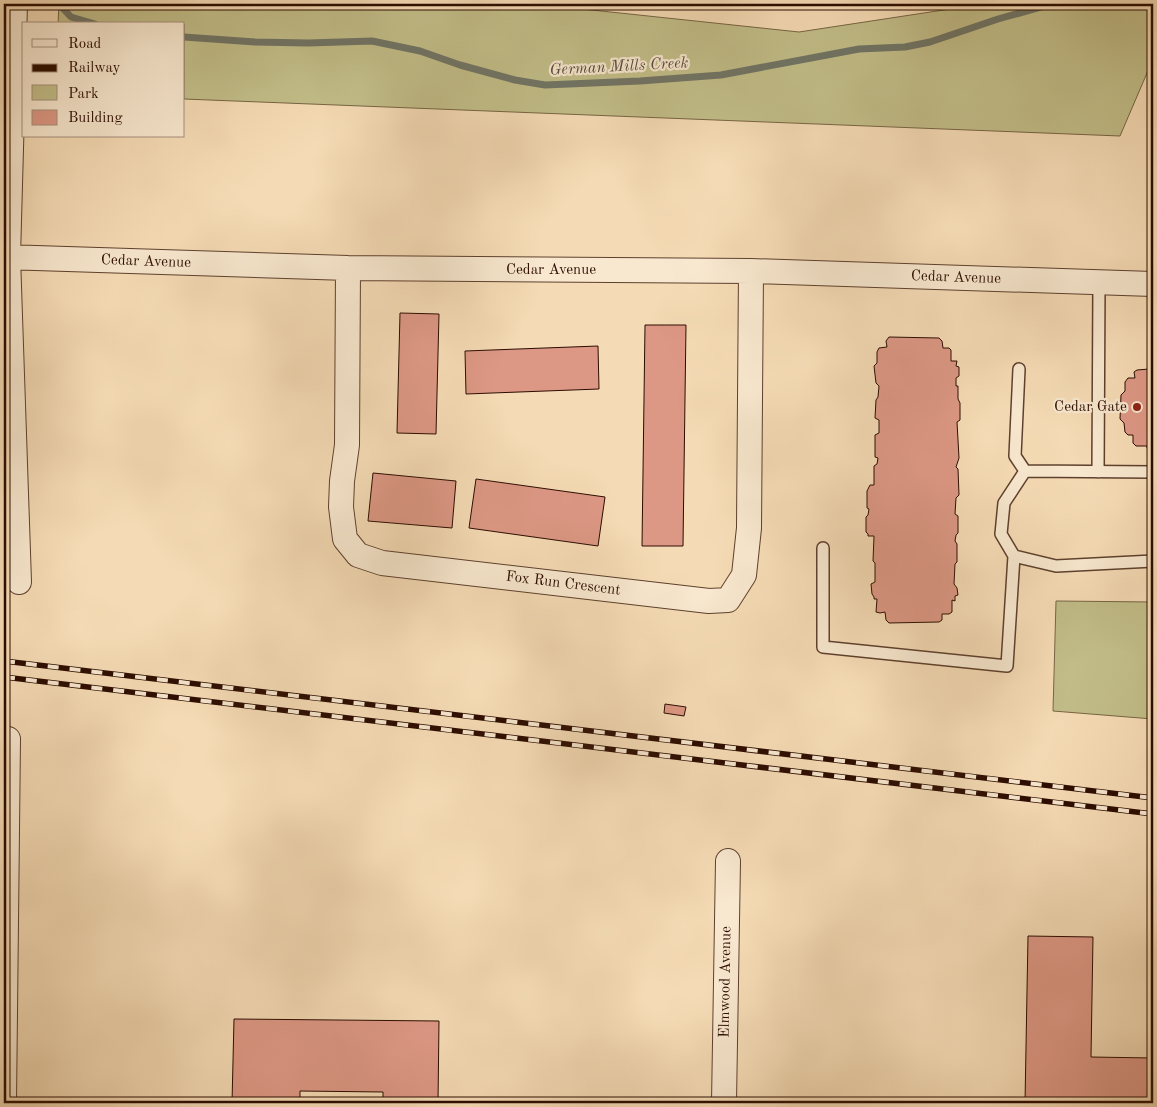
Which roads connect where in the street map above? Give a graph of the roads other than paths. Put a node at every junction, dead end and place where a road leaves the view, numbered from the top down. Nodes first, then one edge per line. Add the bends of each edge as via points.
1 (15, 4) edge
2 (6, 257) edge
3 (348, 268) junction
4 (751, 271) junction
5 (1099, 282) junction
6 (1153, 284) edge
7 (1020, 369) dead end
8 (1025, 471) junction
9 (1098, 472) junction
10 (1153, 472) edge
11 (823, 548) dead end
12 (1014, 556) junction
13 (1153, 561) edge
14 (19, 582) dead end
15 (8, 738) dead end
16 (728, 861) dead end
17 (4, 1103) edge
18 (724, 1103) edge

1 - 2 street
2 - 3 street, Cedar Avenue
2 - 14 street
3 - 4 street, Cedar Avenue
3 - 4 street, Fox Run Crescent via 347,445 341,507 345,539 358,555 382,563 708,601 728,600 744,575 749,528
4 - 5 street, Cedar Avenue
5 - 6 street, Cedar Avenue
5 - 9 lane
7 - 8 lane via 1015,456
8 - 9 lane
8 - 12 lane via 1004,503 1001,534
9 - 10 lane
11 - 12 lane via 823,647 1007,666
12 - 13 lane via 1056,566
15 - 17 street
16 - 18 street, Elmwood Avenue

